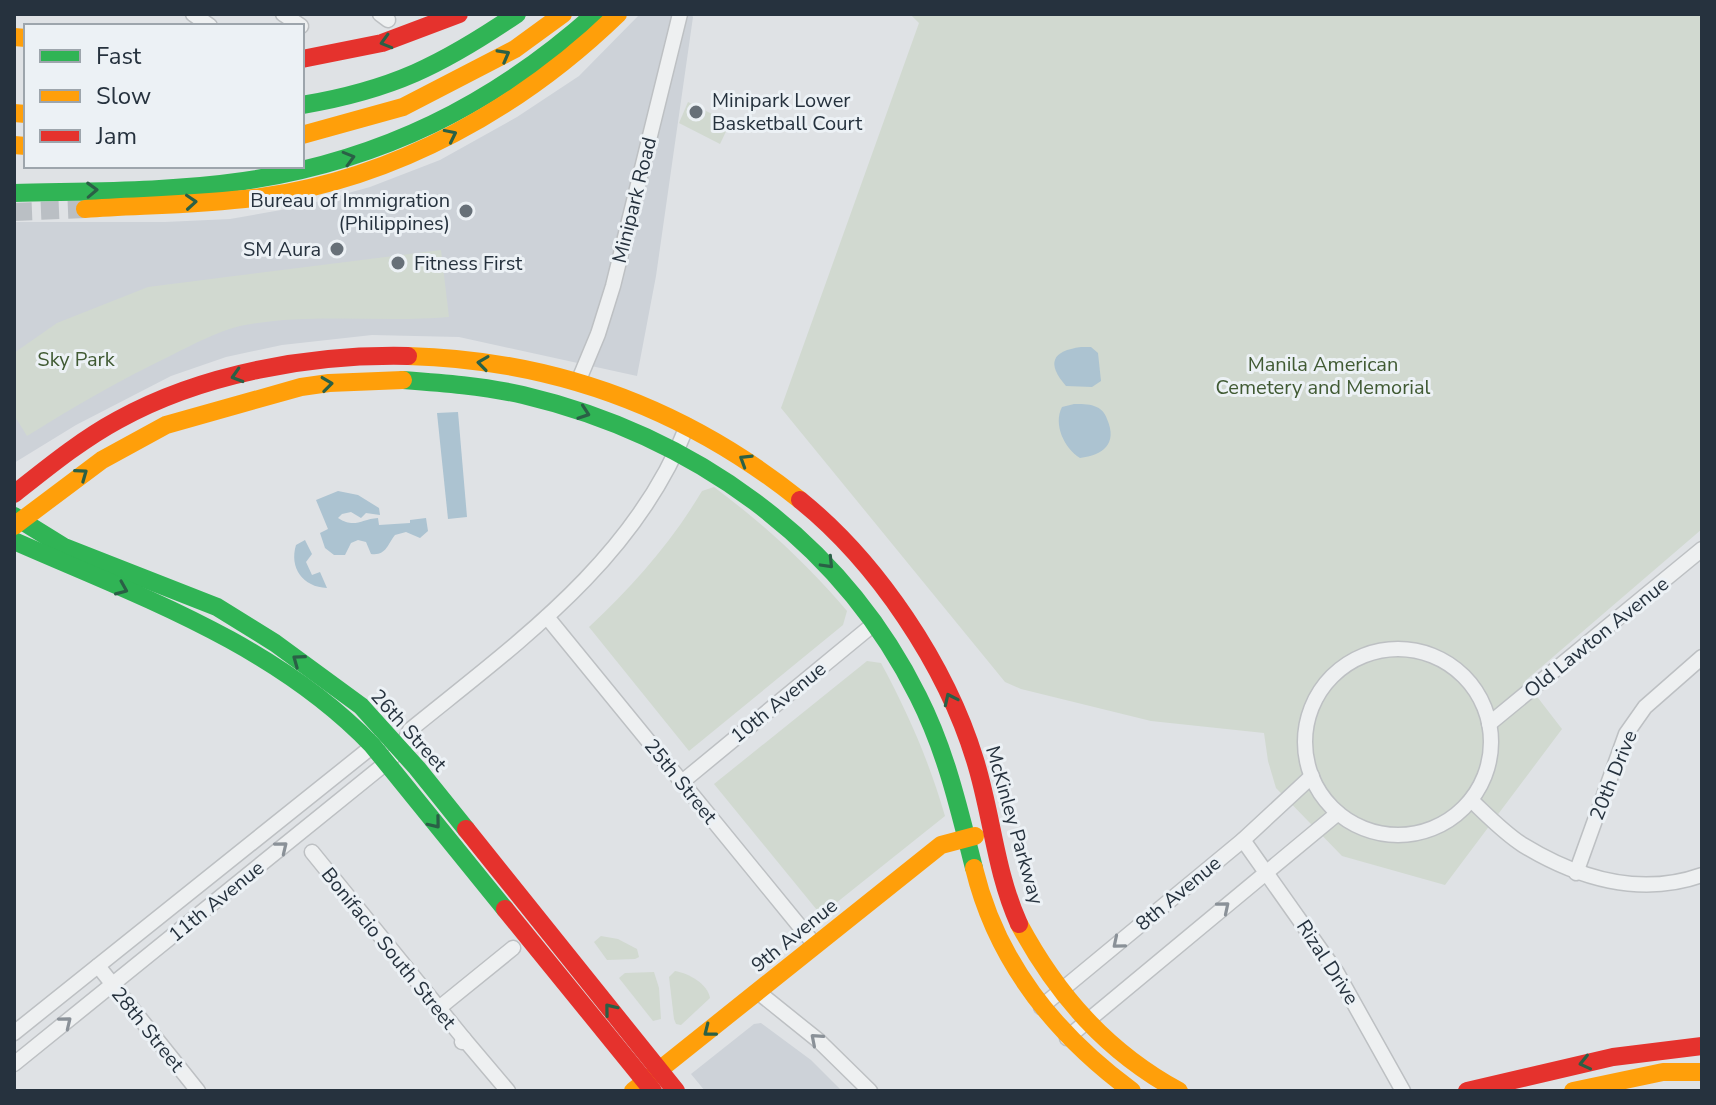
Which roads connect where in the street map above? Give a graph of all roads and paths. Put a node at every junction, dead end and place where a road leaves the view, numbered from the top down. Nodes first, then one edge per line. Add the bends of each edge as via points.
1 (459, 14) edge
2 (517, 14) edge
3 (563, 14) edge
4 (595, 14) edge
5 (618, 14) edge
6 (680, 14) edge
7 (304, 59) edge
8 (304, 105) edge
9 (304, 134) edge
10 (14, 193) edge
11 (85, 209) tunnel mouth
12 (578, 382) junction
13 (687, 426) junction
14 (677, 453) junction
15 (14, 494) edge
16 (16, 521) edge
17 (14, 541) edge
18 (1702, 549) edge
19 (547, 617) junction
20 (875, 623) junction
21 (1702, 657) edge
22 (1489, 724) junction
23 (408, 731) junction
24 (388, 735) junction
25 (372, 745) junction
26 (401, 749) junction
27 (386, 763) junction
28 (1312, 776) junction
29 (682, 782) junction
30 (1471, 800) junction
31 (1338, 813) junction
32 (992, 832) junction
33 (966, 838) junction
34 (1243, 840) junction
35 (313, 854) dead end
36 (1267, 872) junction
37 (1576, 873) junction
38 (1702, 875) edge
39 (815, 945) junction
40 (513, 948) dead end
41 (98, 966) junction
42 (113, 985) junction
43 (1061, 991) junction
44 (758, 992) junction
45 (1041, 1007) junction
46 (439, 1008) junction
47 (1087, 1022) junction
48 (14, 1033) edge
49 (1067, 1038) junction
50 (1702, 1046) edge
51 (14, 1064) edge
52 (1702, 1072) edge
53 (648, 1083) edge
54 (198, 1091) edge
55 (508, 1091) edge
56 (676, 1091) edge
57 (870, 1091) edge
58 (1132, 1091) edge
59 (1179, 1091) edge
60 (1403, 1091) edge
61 (1467, 1091) edge
62 (1573, 1091) edge

1 -> 7 main road via 350,53
2 - 8 main road via 398,81 359,95
9 -> 3 main road via 403,107 515,49
10 -> 4 main road via 244,181 362,155 433,126 489,95
11 -> 5 main road via 271,196 396,160 512,100
6 - 12 street, Minipark Road via 613,286
12 - 13 main road, McKinley Parkway
12 -> 15 main road, McKinley Parkway via 541,371 425,355 328,359 247,373 151,404 109,425
13 - 14 street, 11th Avenue
32 -> 13 main road, McKinley Parkway via 962,725 924,651 881,585 829,525 789,492
16 -> 14 main road via 119,449 161,427 251,399 329,383 389,379 483,388 576,410
14 - 19 street, 11th Avenue via 613,552
14 -> 20 main road via 749,496 809,544
24 -> 16 main road, 26th Street via 361,706 217,607 64,547
17 -> 25 main road, 26th Street via 204,624 275,666
18 - 22 street, Old Lawton Avenue
19 - 23 street, 11th Avenue
19 - 29 street, 25th Street
20 - 29 street, 10th Avenue
20 - 33 main road via 936,734
21 - 37 street, 20th Drive via 1645,707 1626,734
22 - 28 street via 1475,690 1449,665 1414,651 1369,654 1331,677 1314,702 1305,747
22 - 30 street via 1488,764
23 - 24 street, 11th Avenue
23 - 26 street, 11th Avenue
24 - 25 street, 11th Avenue
24 - 26 main road, 26th Street
25 - 27 main road, 26th Street
25 - 41 street, 11th Avenue
26 - 27 street, 11th Avenue
53 -> 26 main road, 26th Street
42 -> 27 street, 11th Avenue
27 -> 53 main road, 26th Street
28 - 31 street
28 - 34 street, 8th Avenue
29 - 39 street, 25th Street
30 - 31 street via 1436,827 1408,834 1378,833
30 - 37 street via 1521,843
31 - 36 street, 8th Avenue
32 - 33 main road, 9th Avenue
32 - 43 main road, McKinley Parkway via 1007,894
33 - 39 main road, 9th Avenue via 941,845
33 - 45 main road via 991,926
34 - 36 street, Rizal Drive
34 -> 43 street, 8th Avenue
35 - 46 street, Bonifacio South Street
47 -> 36 street, 8th Avenue
36 - 60 street, Rizal Drive via 1353,999
37 - 38 street via 1632,884
39 - 44 main road, 9th Avenue
40 - 46 street
41 - 42 street, 28th Street
41 - 48 street, 11th Avenue
51 -> 42 street, 11th Avenue
42 - 54 street, 28th Street
43 - 45 street, 8th Avenue
43 - 47 main road, McKinley Parkway
44 -> 53 main road, 9th Avenue
57 -> 44 street
45 - 49 main road
46 - 55 street, Bonifacio South Street
47 - 49 street, 8th Avenue
47 - 59 main road, McKinley Parkway via 1145,1072
49 - 58 main road
50 -> 61 main road via 1618,1055
52 - 62 main road via 1663,1072
53 - 56 main road, 26th Street

